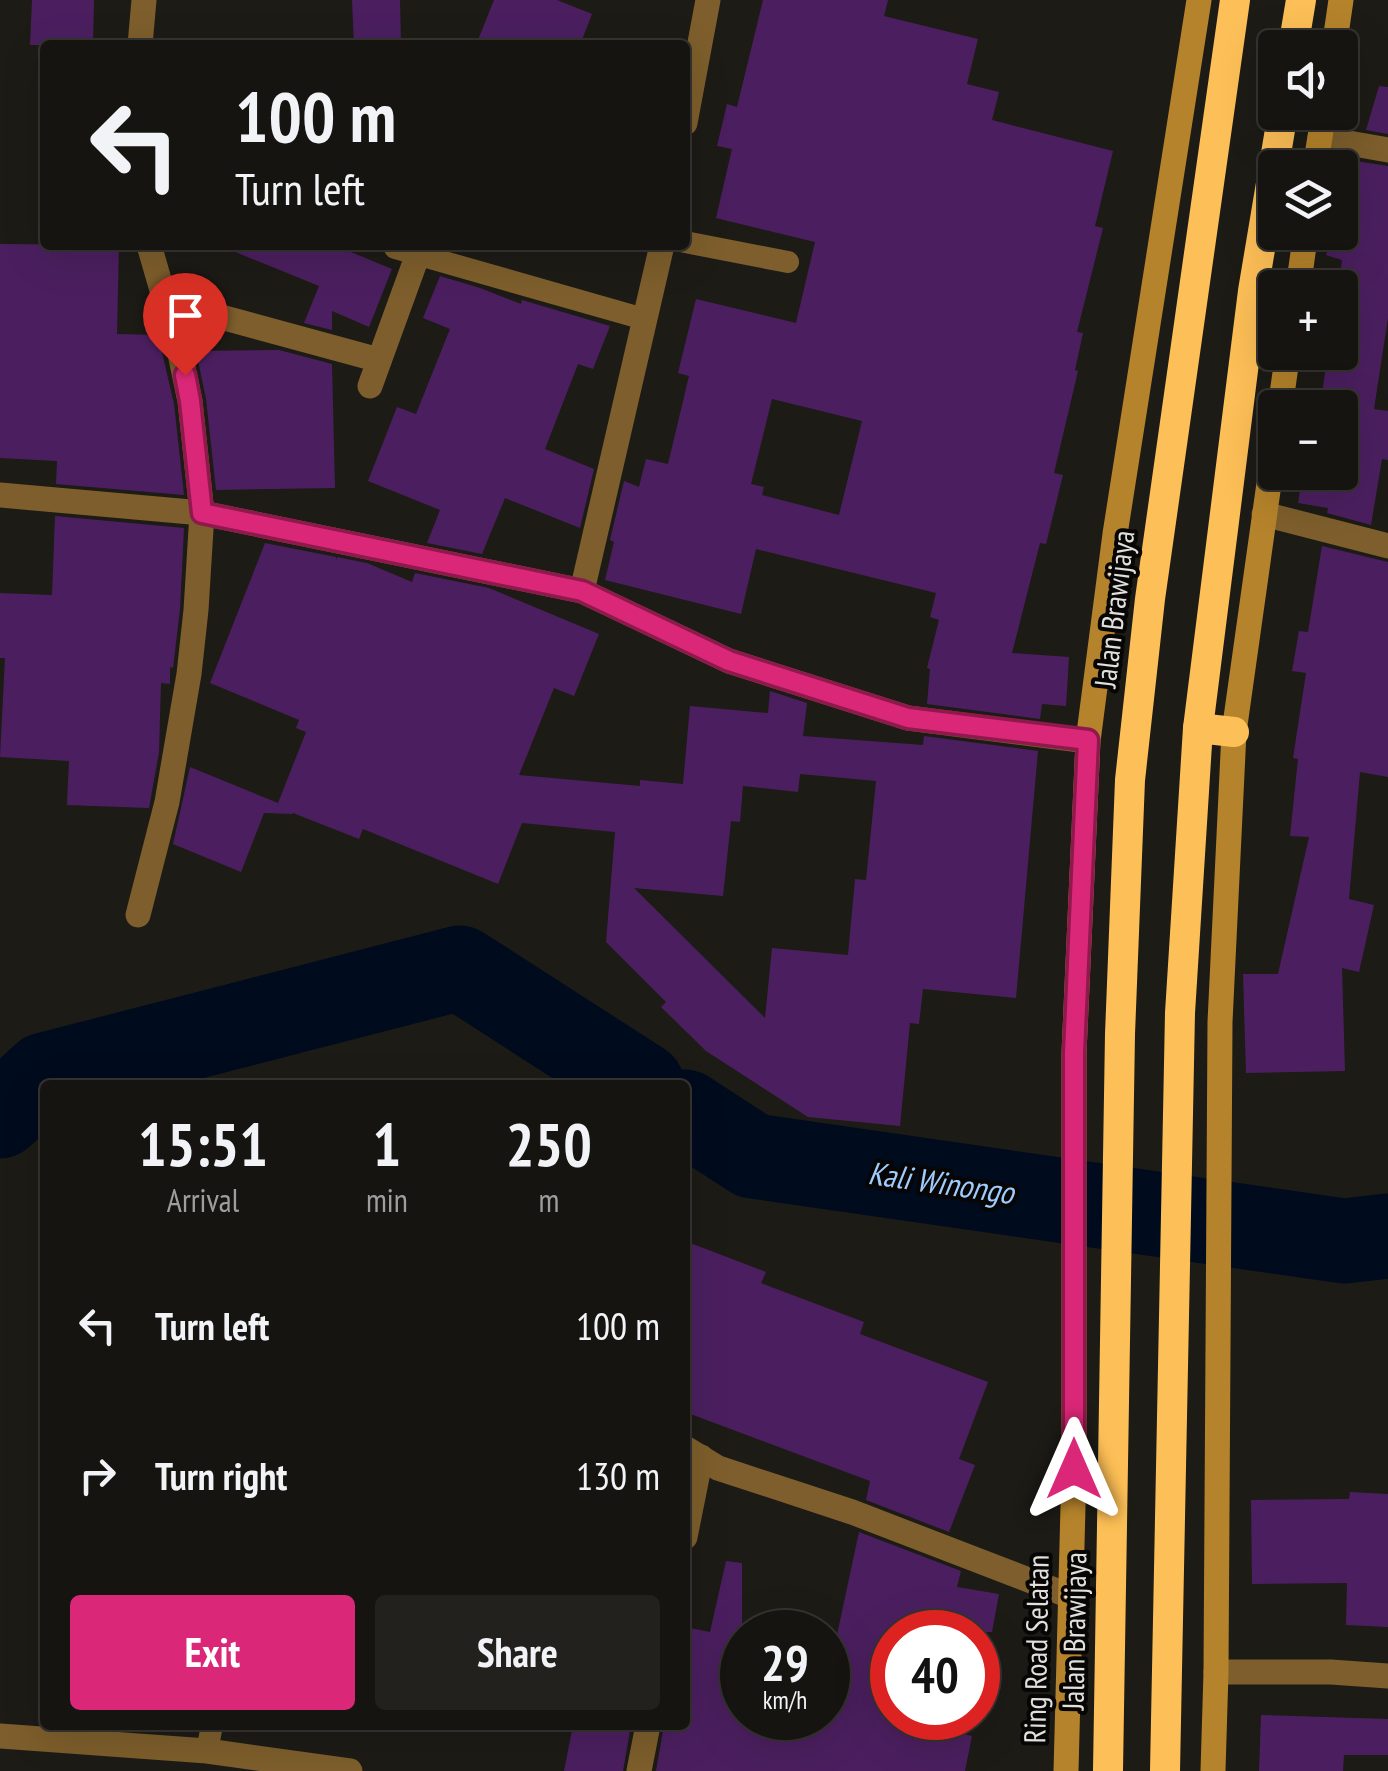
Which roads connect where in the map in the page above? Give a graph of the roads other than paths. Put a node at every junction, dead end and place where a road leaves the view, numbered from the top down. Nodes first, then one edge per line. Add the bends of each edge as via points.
1 (144, 0) edge
2 (708, 0) edge
3 (1199, 0) edge
4 (1235, 0) edge
5 (1301, 0) edge
6 (1341, 0) edge
7 (1296, 30) edge
8 (1337, 30) edge
9 (140, 40) edge
10 (690, 96) edge
11 (1279, 130) edge
12 (1334, 130) edge
13 (1388, 150) edge
14 (690, 243) edge
15 (150, 250) edge
16 (661, 250) edge
17 (407, 251) joint
18 (788, 262) dead end
19 (166, 302) junction
20 (644, 318) junction
21 (379, 360) junction
22 (370, 386) dead end
23 (1268, 490) edge
24 (0, 495) edge
25 (202, 513) junction
26 (1264, 514) junction
27 (1388, 546) edge
28 (582, 591) junction
29 (1198, 728) junction
30 (1234, 732) junction
31 (1088, 740) junction
32 (138, 914) dead end
33 (693, 1452) edge
34 (690, 1484) edge
35 (1070, 1596) junction
36 (1216, 1672) junction
37 (1388, 1676) edge
38 (211, 1730) edge
39 (647, 1730) edge
40 (0, 1736) edge
41 (205, 1761) edge
42 (350, 1771) edge
43 (639, 1771) edge
44 (1066, 1771) edge
45 (1108, 1771) edge
46 (1165, 1771) edge
47 (1213, 1771) edge

1 - 9 street
2 - 10 street
3 - 31 street, Ring Road Selatan
4 - 45 highway, Jalan Brawijaya via 1130,780
5 - 7 highway
6 - 8 street
11 - 29 highway
12 - 13 street
14 - 18 lane
15 - 19 street
16 - 20 street
17 - 20 lane
17 - 21 street
19 - 21 street
19 - 25 street via 190,401
20 - 28 street
21 - 22 street
23 - 26 street
24 - 25 street
25 - 28 street
25 - 32 street via 189,674 167,802
26 - 27 street
26 - 30 street
28 - 31 street via 729,661 908,718
29 - 30 highway
29 - 46 highway via 1180,1014
30 - 36 street via 1220,1022
31 - 35 street, Ring Road Selatan via 1074,1053
33 - 34 street
33 - 35 street via 718,1468
35 - 44 street, Ring Road Selatan
36 - 37 street
36 - 47 street
38 - 41 lane
39 - 43 street
40 - 41 street
41 - 42 street

